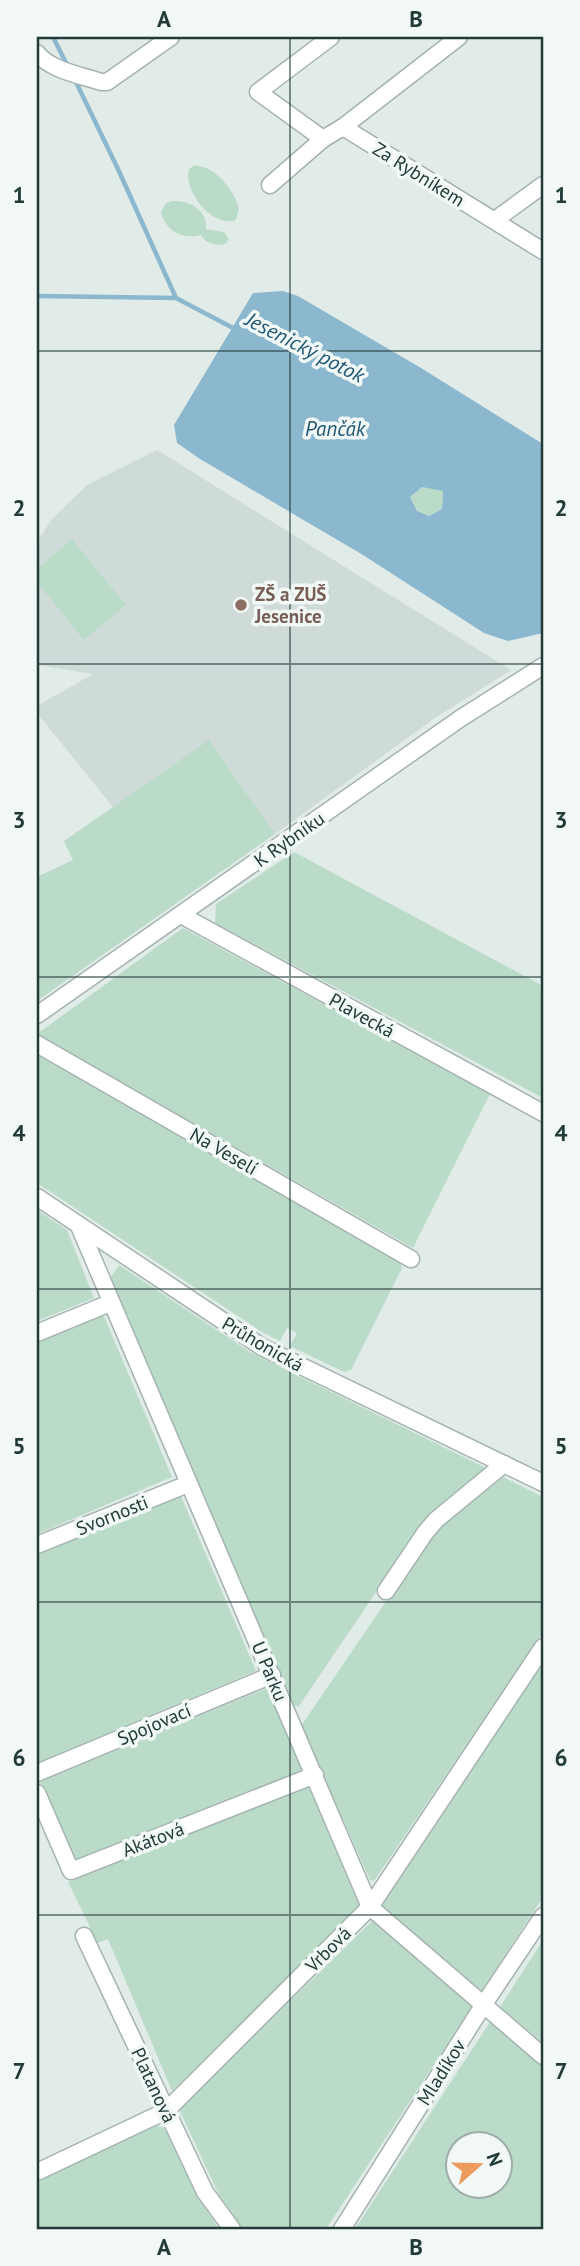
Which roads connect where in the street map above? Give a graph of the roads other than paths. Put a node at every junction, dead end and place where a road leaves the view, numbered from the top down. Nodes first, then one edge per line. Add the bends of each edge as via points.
1 (171, 37) edge
2 (331, 37) edge
3 (460, 37) edge
4 (37, 52) edge
5 (343, 127) junction
6 (323, 139) junction
7 (270, 185) dead end
8 (543, 185) edge
9 (495, 220) junction
10 (543, 251) edge
11 (543, 666) edge
12 (181, 915) junction
13 (37, 1015) edge
14 (37, 1044) edge
15 (543, 1113) edge
16 (37, 1197) edge
17 (79, 1226) junction
18 (411, 1259) dead end
19 (110, 1303) junction
20 (37, 1333) edge
21 (504, 1464) junction
22 (543, 1483) edge
23 (188, 1484) junction
24 (37, 1545) edge
25 (386, 1591) dead end
26 (543, 1647) edge
27 (272, 1675) junction
28 (37, 1773) edge
29 (315, 1775) junction
30 (37, 1793) edge
31 (370, 1907) junction
32 (543, 1916) edge
33 (84, 1936) dead end
34 (484, 2004) junction
35 (543, 2056) edge
36 (166, 2111) junction
37 (37, 2172) edge
38 (232, 2229) edge
39 (342, 2229) edge

1 - 4 street via 107,82 43,60
2 - 6 street via 258,92
3 - 5 street
5 - 6 street
5 - 9 street, Za Rybníkem
6 - 7 street
8 - 9 street
9 - 10 street, Za Rybníkem
11 - 12 street, K Rybníku via 452,724
12 - 13 street, K Rybníku
12 - 15 street, Plavecká
14 - 18 street, Na Veselí
16 - 17 street, Průhonická
17 - 19 street, U Parku
17 - 21 street, Průhonická via 262,1347
19 - 20 street
19 - 23 street, U Parku
21 - 22 street, Průhonická
21 - 25 street via 436,1520
23 - 24 street, Svornosti
23 - 27 street, U Parku
26 - 31 street, Vrbová
27 - 28 street, Spojovací
27 - 29 street, U Parku
29 - 30 street, Akátová via 71,1871
29 - 31 street, U Parku
31 - 34 street, U Parku
31 - 36 street, Vrbová
32 - 34 street, Mladíkov
33 - 36 street, Platanová
34 - 35 street, U Parku
34 - 39 street, Mladíkov
36 - 37 street, Vrbová
36 - 38 street, Platanová via 205,2192

